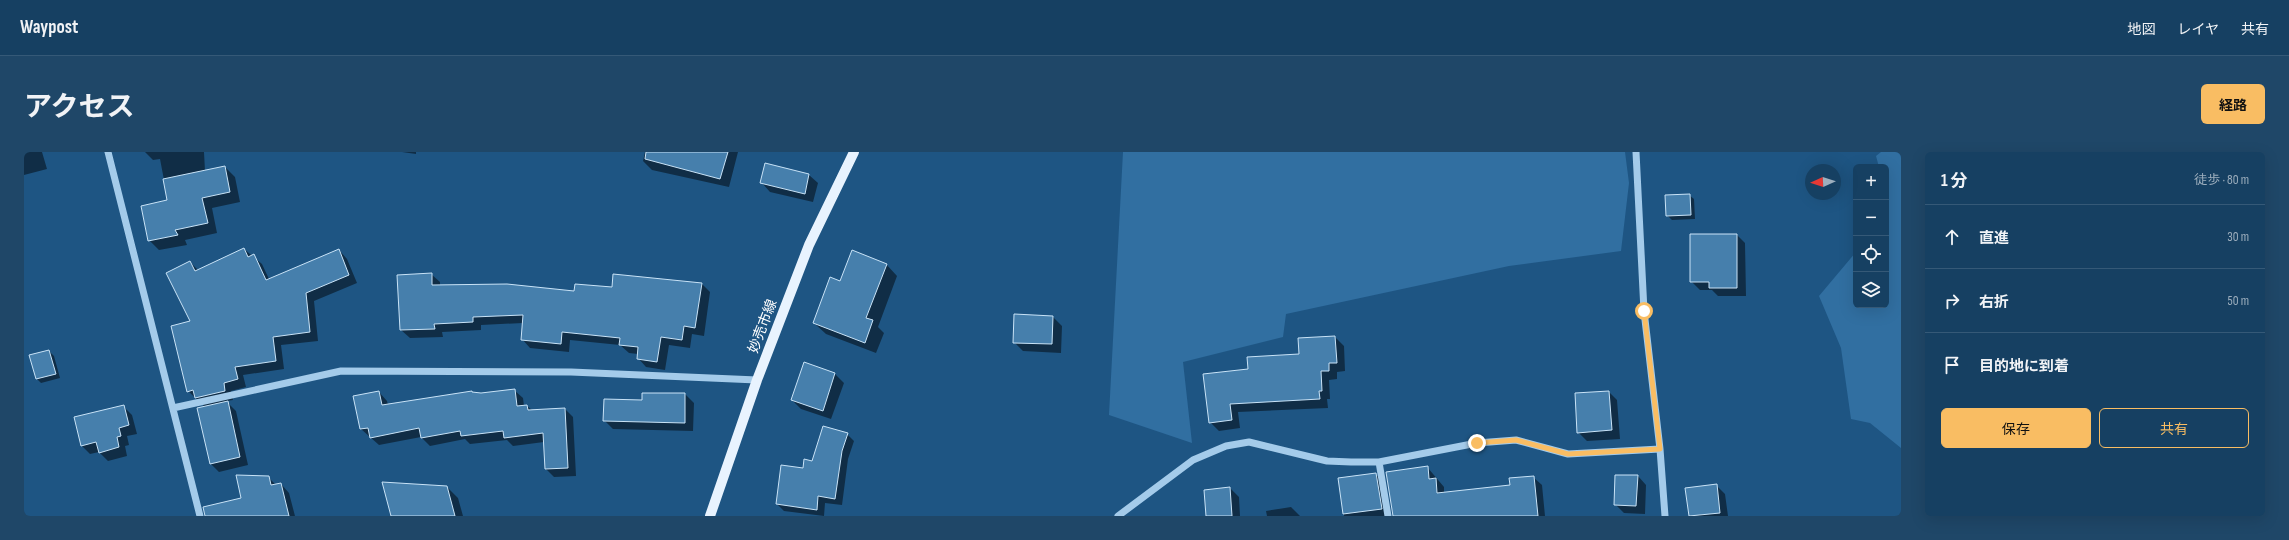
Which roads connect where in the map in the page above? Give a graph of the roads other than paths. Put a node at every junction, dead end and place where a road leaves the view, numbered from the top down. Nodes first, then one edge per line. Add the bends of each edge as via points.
1 (108, 152) edge
2 (854, 152) edge
3 (1636, 152) edge
4 (757, 380) junction
5 (173, 408) junction
6 (1660, 449) junction
7 (1379, 462) junction
8 (200, 516) edge
9 (710, 516) edge
10 (1118, 516) edge
11 (1388, 516) edge
12 (1665, 516) edge

1 - 5 street
2 - 4 main road, 妙売市線 via 808,245
3 - 6 street via 1644,311
4 - 5 street via 571,372 341,372
4 - 9 main road, 妙売市線
5 - 8 street
6 - 7 street via 1568,454 1516,440 1477,443
6 - 12 street
7 - 10 street via 1327,461 1249,442 1226,446 1193,460
7 - 11 street

